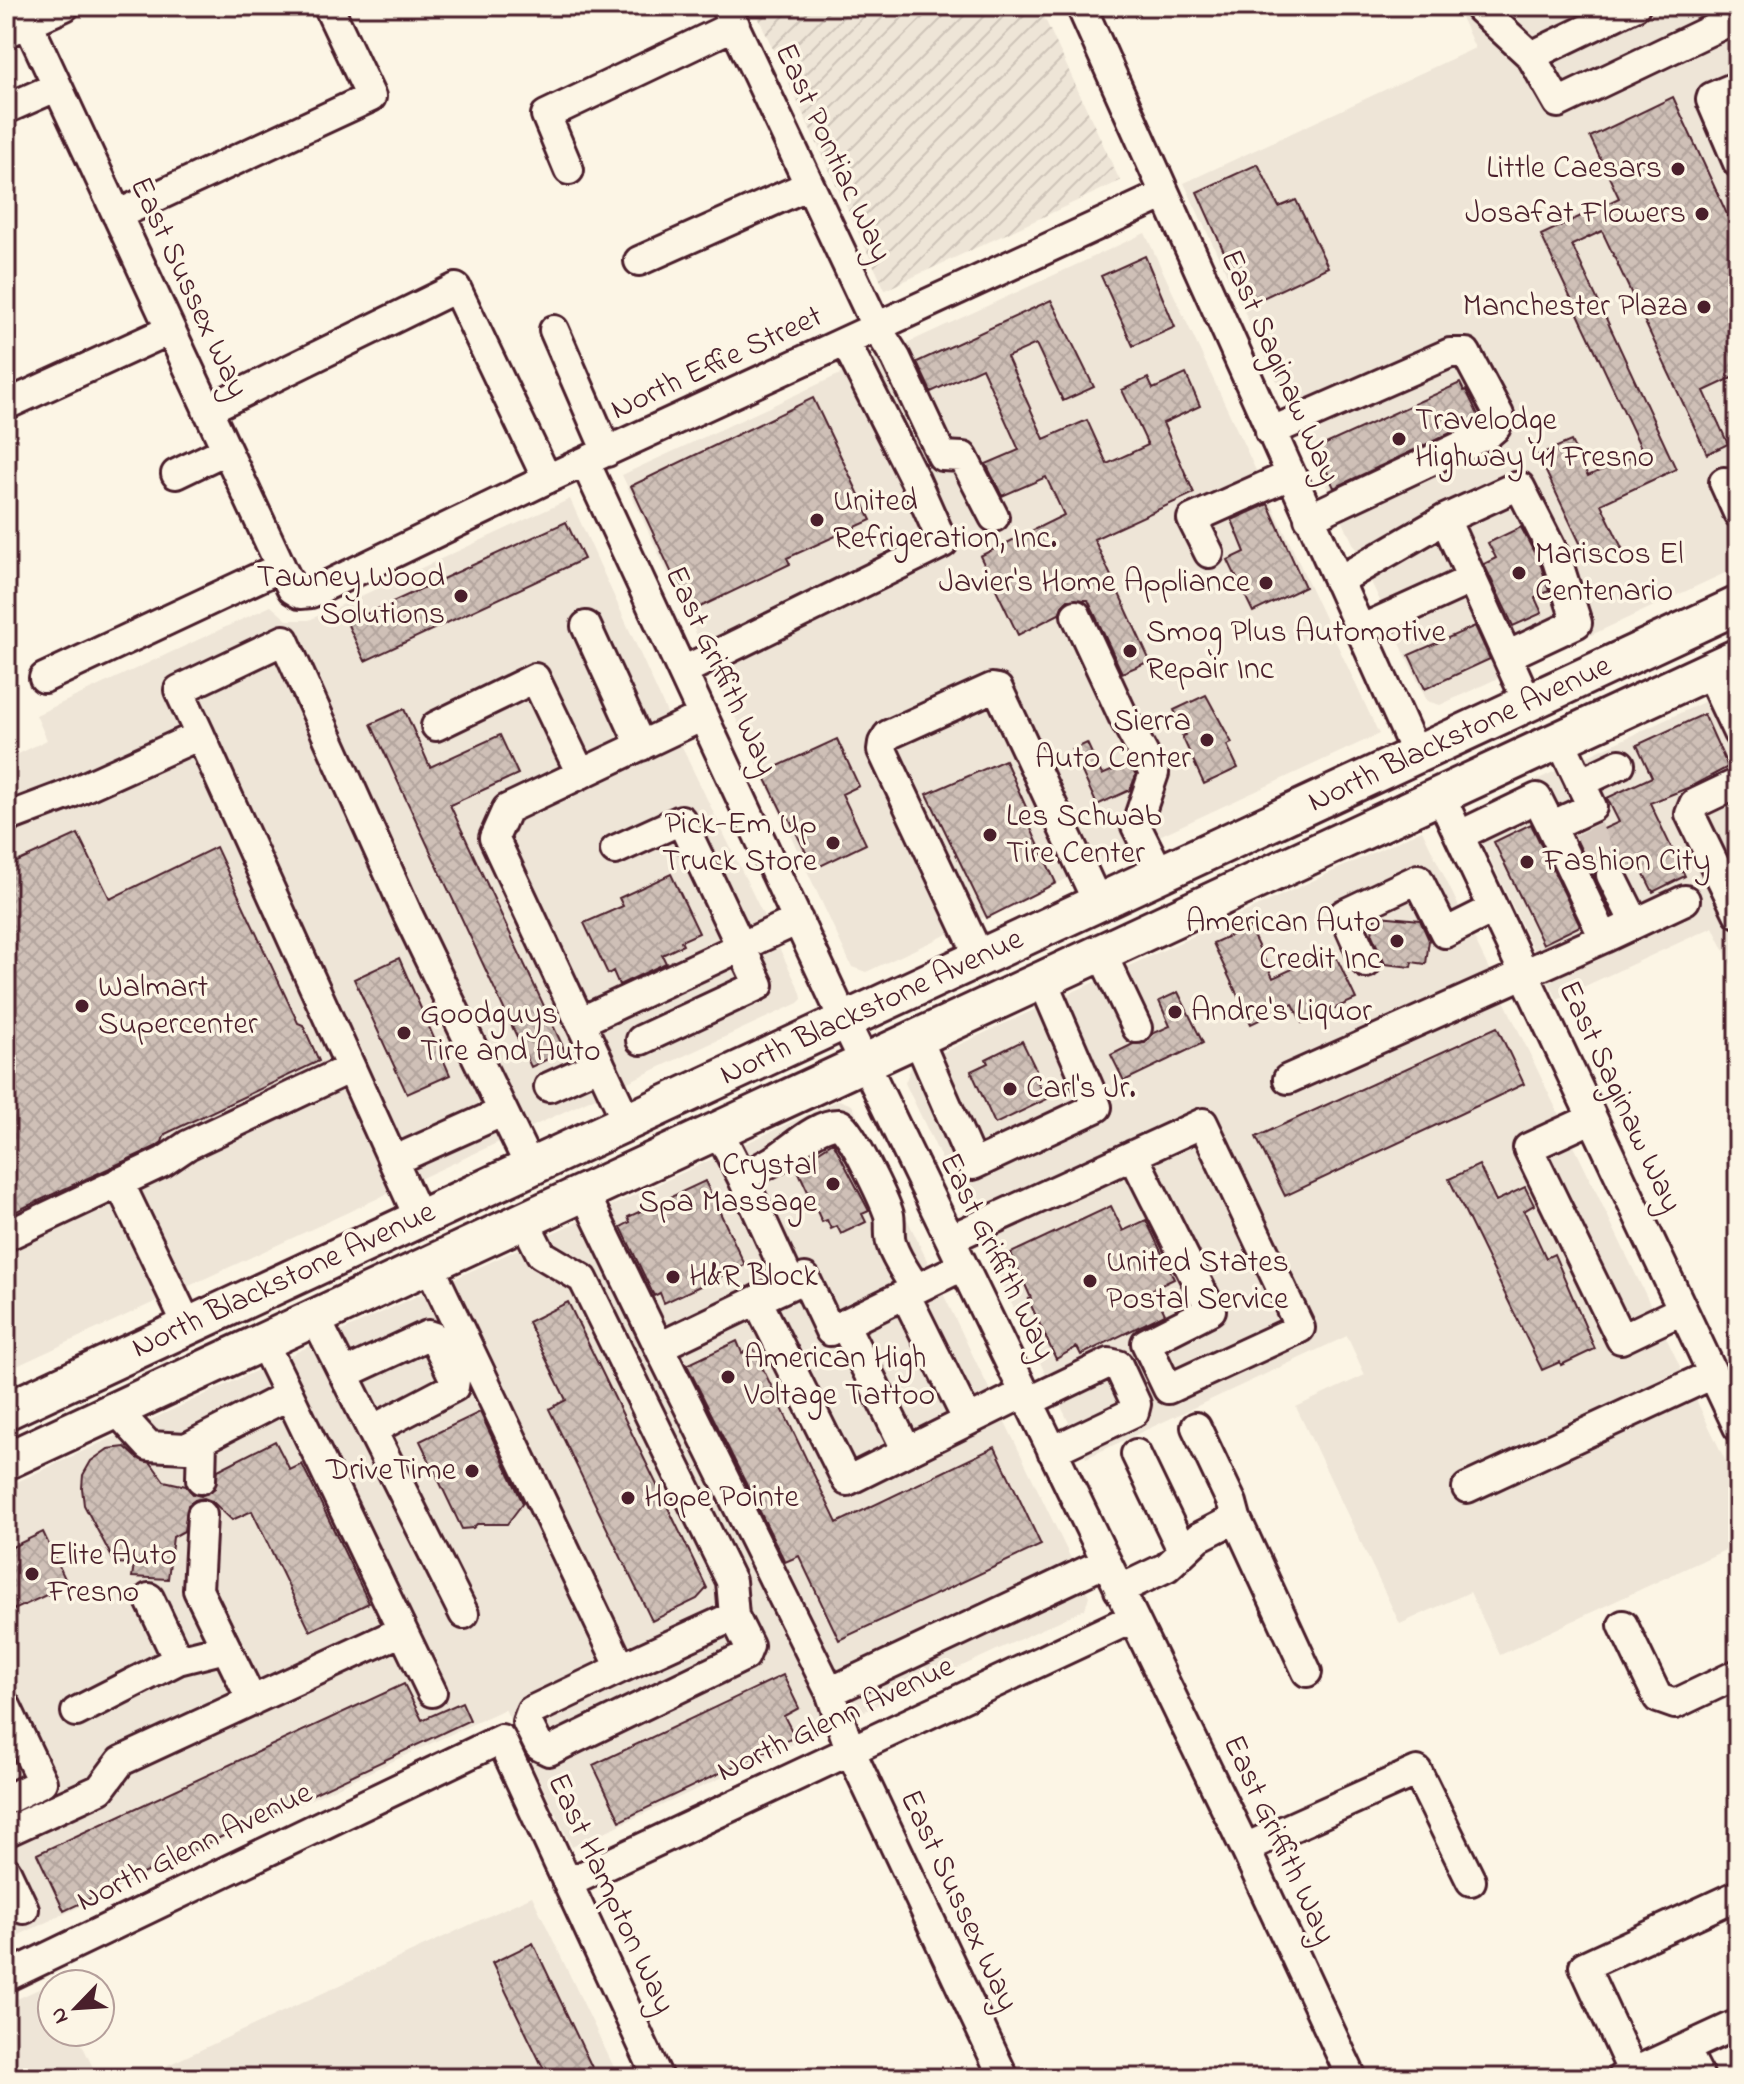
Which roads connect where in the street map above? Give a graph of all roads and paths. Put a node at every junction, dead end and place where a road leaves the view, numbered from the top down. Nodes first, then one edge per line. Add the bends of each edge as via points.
1 (65, 6) edge
2 (328, 6) edge
3 (1081, 6) edge
4 (1635, 6) edge
5 (1482, 7) edge
6 (734, 13) edge
7 (1732, 14) edge
8 (18, 21) edge
9 (1531, 56) junction
10 (1738, 86) edge
11 (56, 87) junction
12 (6, 109) edge
13 (1738, 163) edge
14 (569, 170) dead end
15 (809, 185) junction
16 (1163, 195) junction
17 (117, 215) junction
18 (639, 261) dead end
19 (877, 328) junction
20 (170, 330) junction
21 (554, 330) dead end
22 (846, 343) junction
23 (6, 405) edge
24 (207, 410) junction
25 (1270, 432) junction
26 (226, 450) junction
27 (596, 457) junction
28 (176, 474) dead end
29 (1290, 475) junction
30 (547, 479) junction
31 (1724, 482) dead end
32 (1738, 513) edge
33 (994, 517) dead end
34 (1309, 518) junction
35 (1445, 519) junction
36 (1209, 553) dead end
37 (281, 567) junction
38 (1470, 580) junction
39 (1338, 581) junction
40 (300, 594) joint
41 (1738, 605) edge
42 (1076, 615) dead end
43 (586, 626) dead end
44 (1360, 630) junction
45 (1507, 656) junction
46 (1723, 664) edge
47 (683, 671) junction
48 (44, 678) dead end
49 (1528, 703) junction
50 (703, 716) junction
51 (436, 726) dead end
52 (1738, 733) edge
53 (200, 735) junction
54 (1560, 740) junction
55 (641, 746) junction
56 (1417, 756) junction
57 (1620, 764) dead end
58 (581, 774) junction
59 (1485, 774) junction
60 (1580, 783) junction
61 (1738, 783) edge
62 (1440, 795) junction
63 (1503, 813) junction
64 (6, 818) edge
65 (1551, 826) junction
66 (1460, 835) junction
67 (615, 850) dead end
68 (1280, 869) junction
69 (1160, 874) junction
70 (1611, 875) tunnel mouth
71 (1685, 900) dead end
72 (1098, 903) junction
73 (1493, 909) junction
74 (1738, 913) edge
75 (798, 920) junction
76 (1635, 923) junction
77 (1604, 938) junction
78 (741, 947) junction
79 (1101, 952) junction
80 (980, 958) junction
81 (1366, 963) dead end
82 (1523, 975) junction
83 (1042, 979) junction
84 (844, 1020) junction
85 (580, 1022) junction
86 (1137, 1028) dead end
87 (917, 1037) junction
88 (641, 1040) dead end
89 (865, 1062) junction
90 (600, 1064) junction
91 (351, 1068) junction
92 (1288, 1079) dead end
93 (549, 1087) dead end
94 (502, 1112) junction
95 (1591, 1119) junction
96 (627, 1122) junction
97 (718, 1130) junction
98 (1133, 1155) junction
99 (393, 1161) junction
100 (530, 1167) junction
101 (742, 1177) junction
102 (119, 1182) junction
103 (584, 1192) junction
104 (419, 1218) junction
105 (524, 1220) junction
106 (6, 1236) edge
107 (950, 1239) junction
108 (429, 1265) junction
109 (963, 1266) junction
110 (791, 1284) junction
111 (911, 1291) junction
112 (757, 1300) junction
113 (1682, 1310) junction
114 (315, 1317) junction
115 (844, 1324) junction
116 (188, 1326) junction
117 (263, 1342) junction
118 (659, 1347) junction
119 (344, 1374) junction
120 (1713, 1374) junction
121 (289, 1395) junction
122 (1026, 1397) junction
123 (116, 1410) junction
124 (6, 1411) edge
125 (968, 1421) junction
126 (1196, 1427) dead end
127 (1738, 1427) edge
128 (372, 1430) junction
129 (202, 1440) junction
130 (42, 1444) junction
131 (907, 1451) junction
132 (1052, 1451) junction
133 (1136, 1454) dead end
134 (6, 1461) edge
135 (201, 1479) dead end
136 (1467, 1488) dead end
137 (202, 1515) dead end
138 (1236, 1518) junction
139 (1183, 1552) junction
140 (1106, 1562) junction
141 (1119, 1590) junction
142 (149, 1598) dead end
143 (464, 1614) dead end
144 (734, 1616) junction
145 (1133, 1618) junction
146 (1623, 1625) dead end
147 (402, 1631) junction
148 (226, 1648) junction
149 (178, 1660) junction
150 (621, 1668) junction
151 (1307, 1672) dead end
152 (1738, 1674) edge
153 (432, 1692) dead end
154 (830, 1692) junction
155 (252, 1701) junction
156 (6, 1706) edge
157 (76, 1712) dead end
158 (501, 1739) joint
159 (851, 1752) junction
160 (6, 1800) edge
161 (6, 1832) edge
162 (1245, 1848) junction
163 (6, 1871) edge
164 (1471, 1881) dead end
165 (568, 1883) junction
166 (1738, 1895) edge
167 (24, 1909) dead end
168 (6, 1977) edge
169 (1738, 2024) edge
170 (1685, 2049) junction
171 (1627, 2075) edge
172 (658, 2078) edge
173 (1004, 2078) edge
174 (1352, 2078) edge
175 (1700, 2078) edge

1 - 8 street
2 - 17 street via 371,97
3 - 16 street, East Saginaw Way
4 - 9 street
5 - 9 street
6 - 14 street via 546,115
6 - 15 street, East Pontiac Way
7 - 9 street via 1558,103
8 - 11 street, East Sussex Way
10 - 13 street via 1711,100
11 - 12 street
11 - 17 street, East Sussex Way
15 - 18 street
15 - 19 street, East Pontiac Way
16 - 19 street, North Effie Street
16 - 25 street, East Saginaw Way
17 - 20 street, East Sussex Way
19 - 22 street, North Effie Street
19 - 33 street, East Pontiac Way via 942,456 963,457
20 - 23 street
20 - 24 street, East Sussex Way
21 - 27 street, East Griffith Way
22 - 27 street, North Effie Street
22 - 47 street via 943,543
24 - 26 street, East Sussex Way
24 - 30 street via 456,288
25 - 29 street, East Saginaw Way
25 - 34 street via 1450,353 1466,353 1499,415 1489,433
26 - 28 street
26 - 37 street, East Sussex Way
27 - 30 street, North Effie Street
27 - 47 street, East Griffith Way
29 - 34 street, East Saginaw Way
29 - 36 street via 1192,519
30 - 40 street, North Effie Street
31 - 32 street
34 - 39 street, East Saginaw Way
35 - 38 street
35 - 39 street
35 - 45 street via 1520,487 1557,560 1577,623
37 - 40 street, East Sussex Way
37 - 48 street
38 - 44 street
38 - 45 street
39 - 44 street, East Saginaw Way
41 - 49 main road, North Blackstone Avenue
42 - 69 street via 1154,773 1136,826
43 - 55 street
44 - 56 street, East Saginaw Way
45 - 49 street
46 - 52 street
46 - 54 main road, North Blackstone Avenue
47 - 50 street, East Griffith Way
49 - 56 main road, North Blackstone Avenue
49 - 62 main road via 1513,733 1441,771 1436,782
50 - 55 street
50 - 75 street, East Griffith Way
51 - 58 street via 535,678
53 - 64 street
53 - 91 street
53 - 94 street via 179,690 284,640
54 - 59 main road, North Blackstone Avenue
54 - 60 street
55 - 58 street
56 - 68 main road via 1419,770 1410,782 1315,831
56 - 69 main road, North Blackstone Avenue
57 - 60 street
58 - 85 street via 507,809 494,838
59 - 62 main road, North Blackstone Avenue
59 - 63 street
60 - 65 street via 1592,807 1584,820
61 - 74 street via 1694,804 1690,814
62 - 66 street, East Saginaw Way
62 - 68 main road, North Blackstone Avenue
63 - 65 street via 1537,798
63 - 66 street
65 - 77 street
66 - 73 street, East Saginaw Way
67 - 78 street via 681,820
68 - 79 main road, North Blackstone Avenue
69 - 72 main road, North Blackstone Avenue
70 - 76 street
71 - 76 street
72 - 80 main road, North Blackstone Avenue
72 - 80 street via 998,689 888,735 882,750
73 - 81 street via 1445,933 1418,879 1344,914
73 - 82 street, East Saginaw Way
75 - 78 street
75 - 84 street, East Griffith Way
76 - 77 street
77 - 82 street
78 - 85 street
78 - 88 street via 759,985
79 - 83 main road, North Blackstone Avenue
79 - 86 street
80 - 84 main road, North Blackstone Avenue
82 - 92 street
82 - 95 street, East Saginaw Way
83 - 87 main road, North Blackstone Avenue
83 - 87 street via 1097,1107 973,1165
84 - 89 street, East Griffith Way
84 - 96 main road, North Blackstone Avenue
85 - 90 street
87 - 89 main road, North Blackstone Avenue
89 - 97 main road, North Blackstone Avenue
89 - 107 street, East Griffith Way
90 - 93 street
90 - 96 street
91 - 99 street
91 - 102 street
94 - 99 street
94 - 100 street
95 - 113 street, East Saginaw Way
95 - 113 street via 1528,1148 1621,1339
96 - 100 main road, North Blackstone Avenue
97 - 101 street
97 - 103 main road, North Blackstone Avenue
98 - 98 street via 1203,1123 1300,1328 1168,1389 1146,1343 1211,1310
98 - 107 street
99 - 104 street
100 - 104 main road, North Blackstone Avenue
101 - 110 street
101 - 111 street via 828,1126 845,1126 889,1215 890,1243
102 - 106 street
102 - 116 street
103 - 105 main road, North Blackstone Avenue
103 - 118 street, East Sussex Way
104 - 116 main road, North Blackstone Avenue
105 - 108 main road, North Blackstone Avenue
105 - 144 street via 541,1254 583,1279 731,1581
107 - 109 street, East Griffith Way
108 - 114 main road, North Blackstone Avenue
108 - 150 street
109 - 111 street
109 - 122 street, East Griffith Way
110 - 112 street
110 - 115 street via 805,1278 830,1331
111 - 115 street
111 - 125 street
112 - 118 street
112 - 131 street via 847,1481
113 - 120 street, East Saginaw Way
114 - 117 main road, North Blackstone Avenue
114 - 119 street
115 - 131 street
116 - 124 main road, North Blackstone Avenue
116 - 130 main road via 172,1358 77,1402
117 - 121 street
117 - 123 main road, North Blackstone Avenue
118 - 154 street, East Sussex Way
119 - 128 street
119 - 128 street via 428,1335 434,1337 454,1387
120 - 127 street, East Saginaw Way
120 - 136 street
121 - 129 street
121 - 147 street
122 - 125 street
122 - 132 street, East Griffith Way
122 - 132 street via 1109,1363 1118,1365 1136,1404 1134,1412
123 - 129 street via 149,1446 186,1448
123 - 130 main road, North Blackstone Avenue
125 - 131 street
126 - 138 street
128 - 143 street
129 - 135 street
130 - 134 main road, North Blackstone Avenue
132 - 140 street, East Griffith Way
133 - 139 street
137 - 148 street via 198,1590
138 - 139 street
138 - 151 street
139 - 141 street via 1167,1567
140 - 141 street, East Griffith Way
140 - 154 street
141 - 145 street, East Griffith Way
142 - 149 street
144 - 150 street
144 - 150 street via 749,1646 745,1656 549,1751 539,1746 527,1722 531,1711
145 - 159 street, North Glenn Avenue
145 - 162 street, East Griffith Way
146 - 152 street via 1658,1698 1675,1704
147 - 153 street
147 - 155 street
148 - 149 street
148 - 155 street
149 - 157 street
154 - 159 street, East Sussex Way
155 - 161 street via 121,1761 100,1789
156 - 160 street via 42,1782
158 - 165 street, East Hampton Way
158 - 168 street, North Glenn Avenue
159 - 165 street, North Glenn Avenue
159 - 173 street, East Sussex Way
162 - 164 street via 1417,1771
162 - 174 street, East Griffith Way
163 - 167 street
165 - 172 street, East Hampton Way
166 - 171 street via 1584,1966
169 - 170 street
170 - 171 street
170 - 175 street

